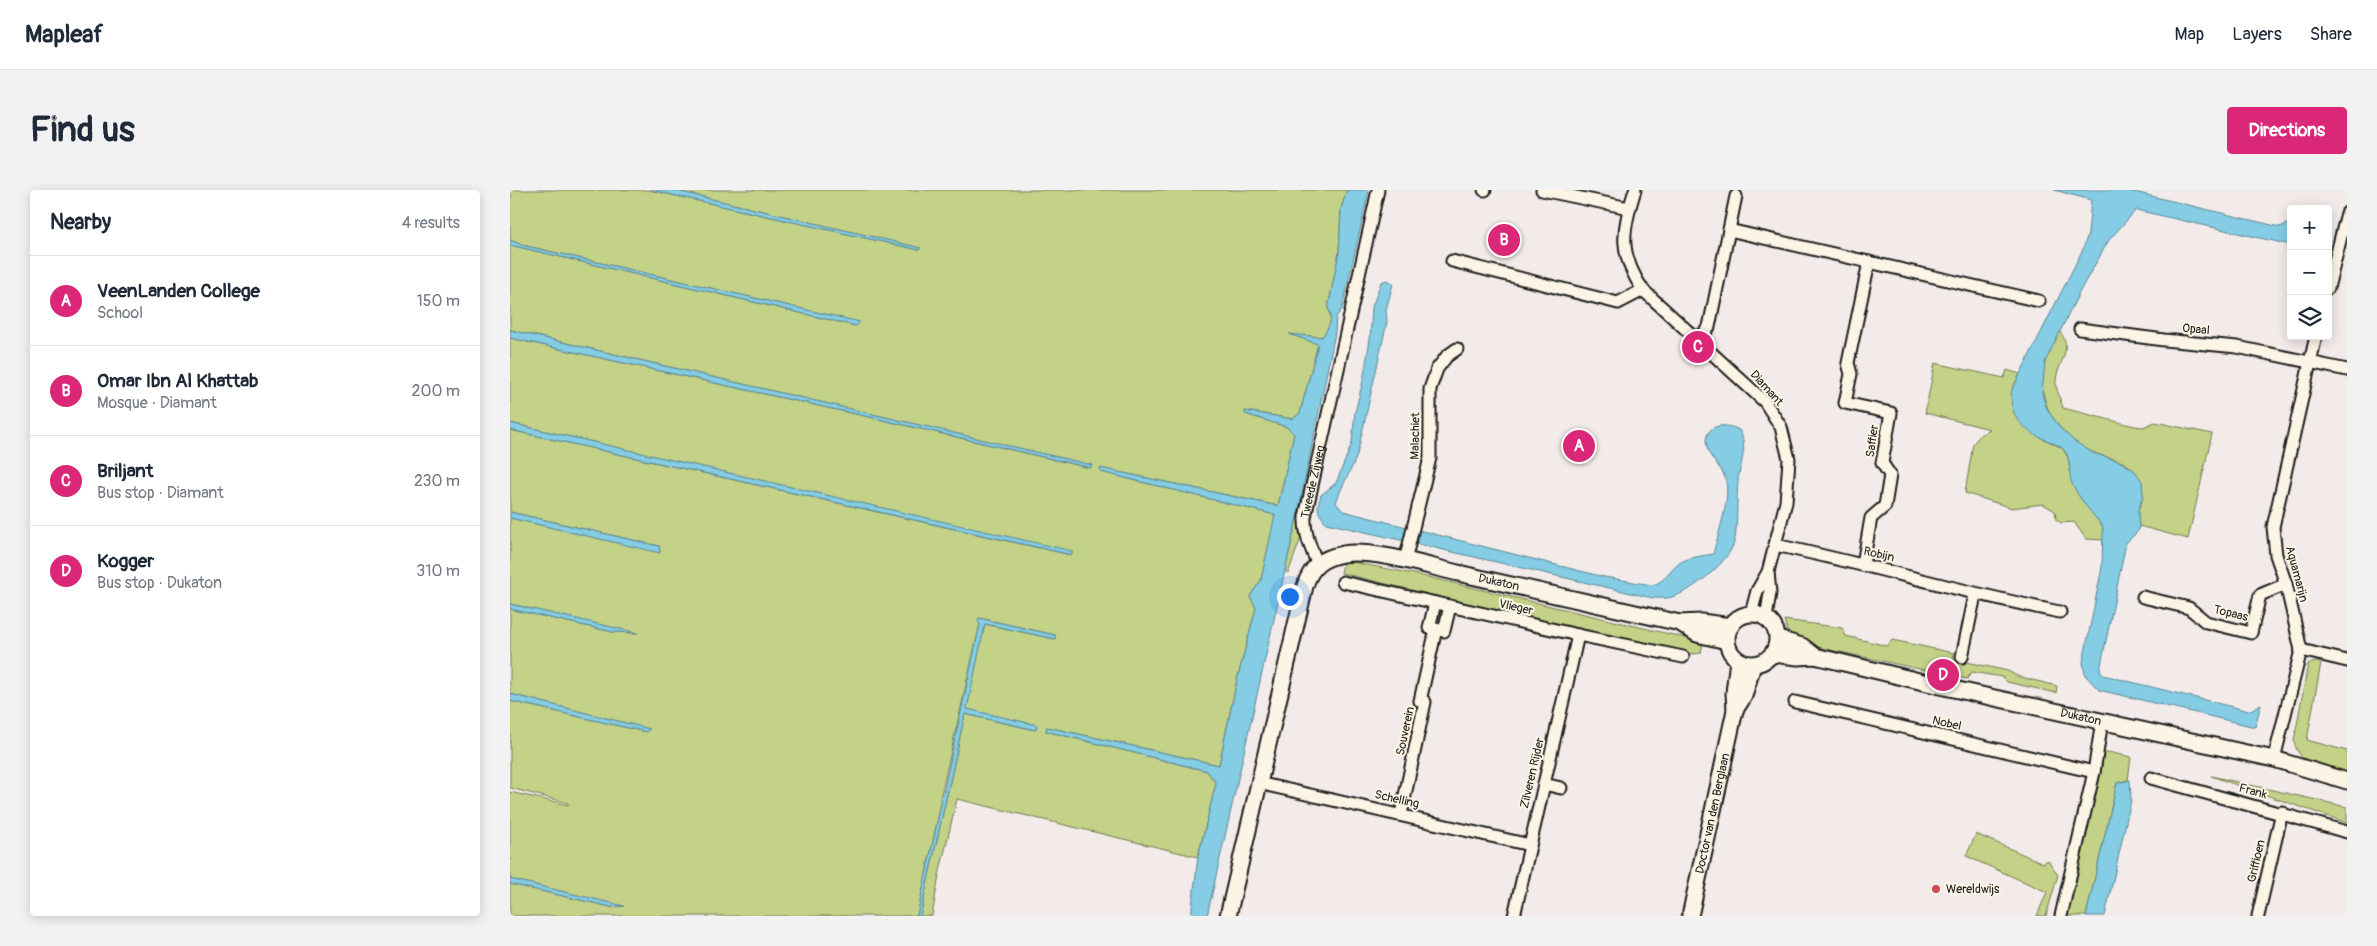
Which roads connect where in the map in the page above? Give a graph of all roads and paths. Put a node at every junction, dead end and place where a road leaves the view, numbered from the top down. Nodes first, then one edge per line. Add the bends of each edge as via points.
1 (1378, 190) edge
2 (1542, 190) edge
3 (1636, 190) edge
4 (1736, 196) dead end
5 (1629, 208) junction
6 (2347, 213) edge
7 (1729, 230) junction
8 (1452, 261) dead end
9 (1869, 262) junction
10 (2332, 272) edge
11 (1643, 290) junction
12 (2039, 301) dead end
13 (2080, 329) dead end
14 (2315, 340) edge
15 (1697, 341) junction
16 (1457, 349) dead end
17 (2310, 361) junction
18 (2347, 370) edge
19 (1775, 545) junction
20 (1405, 561) junction
21 (1318, 563) junction
22 (1863, 564) junction
23 (1768, 572) junction
24 (1343, 582) dead end
25 (2286, 584) junction
26 (1975, 595) junction
27 (2143, 597) dead end
28 (1435, 603) junction
29 (1450, 606) junction
30 (2060, 612) dead end
31 (1751, 614) junction
32 (1766, 618) junction
33 (1680, 623) junction
34 (1731, 626) junction
35 (1436, 629) junction
36 (1578, 636) junction
37 (1778, 639) junction
38 (1727, 641) junction
39 (2301, 650) junction
40 (1773, 654) junction
41 (1815, 656) junction
42 (1683, 657) dead end
43 (1962, 657) dead end
44 (1738, 660) junction
45 (2347, 661) edge
46 (1753, 665) junction
47 (1794, 702) dead end
48 (1735, 710) junction
49 (2102, 721) junction
50 (2274, 759) junction
51 (2094, 772) junction
52 (2152, 778) dead end
53 (2347, 781) edge
54 (1258, 783) junction
55 (1544, 784) junction
56 (1561, 788) dead end
57 (2282, 812) junction
58 (1401, 814) junction
59 (2347, 832) edge
60 (1530, 844) junction
61 (1228, 916) edge
62 (1514, 916) edge
63 (1690, 916) edge
64 (2060, 916) edge
65 (2258, 916) edge

1 - 21 street, Tweede Zijweg via 1305,517 1308,538
2 - 5 street
3 - 5 street, Diamant
4 - 7 street
5 - 11 street, Diamant via 1624,233 1625,258
6 - 10 street
7 - 9 street
7 - 15 street via 1709,327
8 - 11 street via 1618,303
9 - 12 street
9 - 22 street, Saffier via 1848,363 1851,374 1845,403 1891,413 1882,463 1890,475 1885,506 1871,518
11 - 15 street, Diamant
13 - 17 street, Opaal via 2237,347
14 - 17 street, Aquamarijn
15 - 19 street, Diamant via 1765,402 1781,427 1789,459 1786,502
16 - 20 street, Malachiet via 1437,369 1430,390 1430,458
17 - 18 street, Opaal
17 - 25 street, Aquamarijn via 2273,528 2276,555
19 - 22 street, Robijn
19 - 23 street, Diamant
20 - 21 street, Dukaton via 1359,553 1343,554
20 - 33 street, Dukaton
21 - 54 street via 1305,586
22 - 26 street, Robijn
23 - 31 street, Diamant via 1757,591
23 - 32 street, Diamant via 1770,593
24 - 28 street, Vlieger
25 - 27 street, Topaas via 2260,595 2251,633 2206,622 2189,608
25 - 39 street, Aquamarijn
26 - 30 street, Robijn
26 - 43 street
28 - 29 street, Vlieger
28 - 35 street, Souverein via 1429,628
29 - 35 street, Souverein via 1444,631
29 - 36 street, Vlieger
31 - 32 street
31 - 34 street
32 - 37 street
33 - 34 street, Dukaton
33 - 38 street, Dukaton via 1697,634
34 - 38 street
35 - 58 street, Souverein via 1420,701 1425,702
36 - 42 street, Vlieger
36 - 55 street, Zilveren Rijder
37 - 40 street
37 - 41 street, Dukaton via 1802,646
38 - 44 street
39 - 45 street
39 - 50 street, Aquamarijn
40 - 41 street, Dukaton
40 - 46 street
41 - 49 street, Dukaton
44 - 46 street
44 - 48 street, Doctor van den Berglaan
46 - 48 street, Doctor van den Berglaan via 1744,696
47 - 51 street, Nobel
48 - 63 street, Doctor van den Berglaan
49 - 50 street, Dukaton
49 - 51 street
50 - 53 street, Dukaton
51 - 64 street
52 - 57 street, Frank
54 - 58 street, Schelling
54 - 61 street
55 - 56 street
55 - 60 street, Zilveren Rijder
57 - 59 street, Frank
57 - 65 street, Griffioen
58 - 60 street, Schelling
60 - 62 street, Zilveren Rijder

